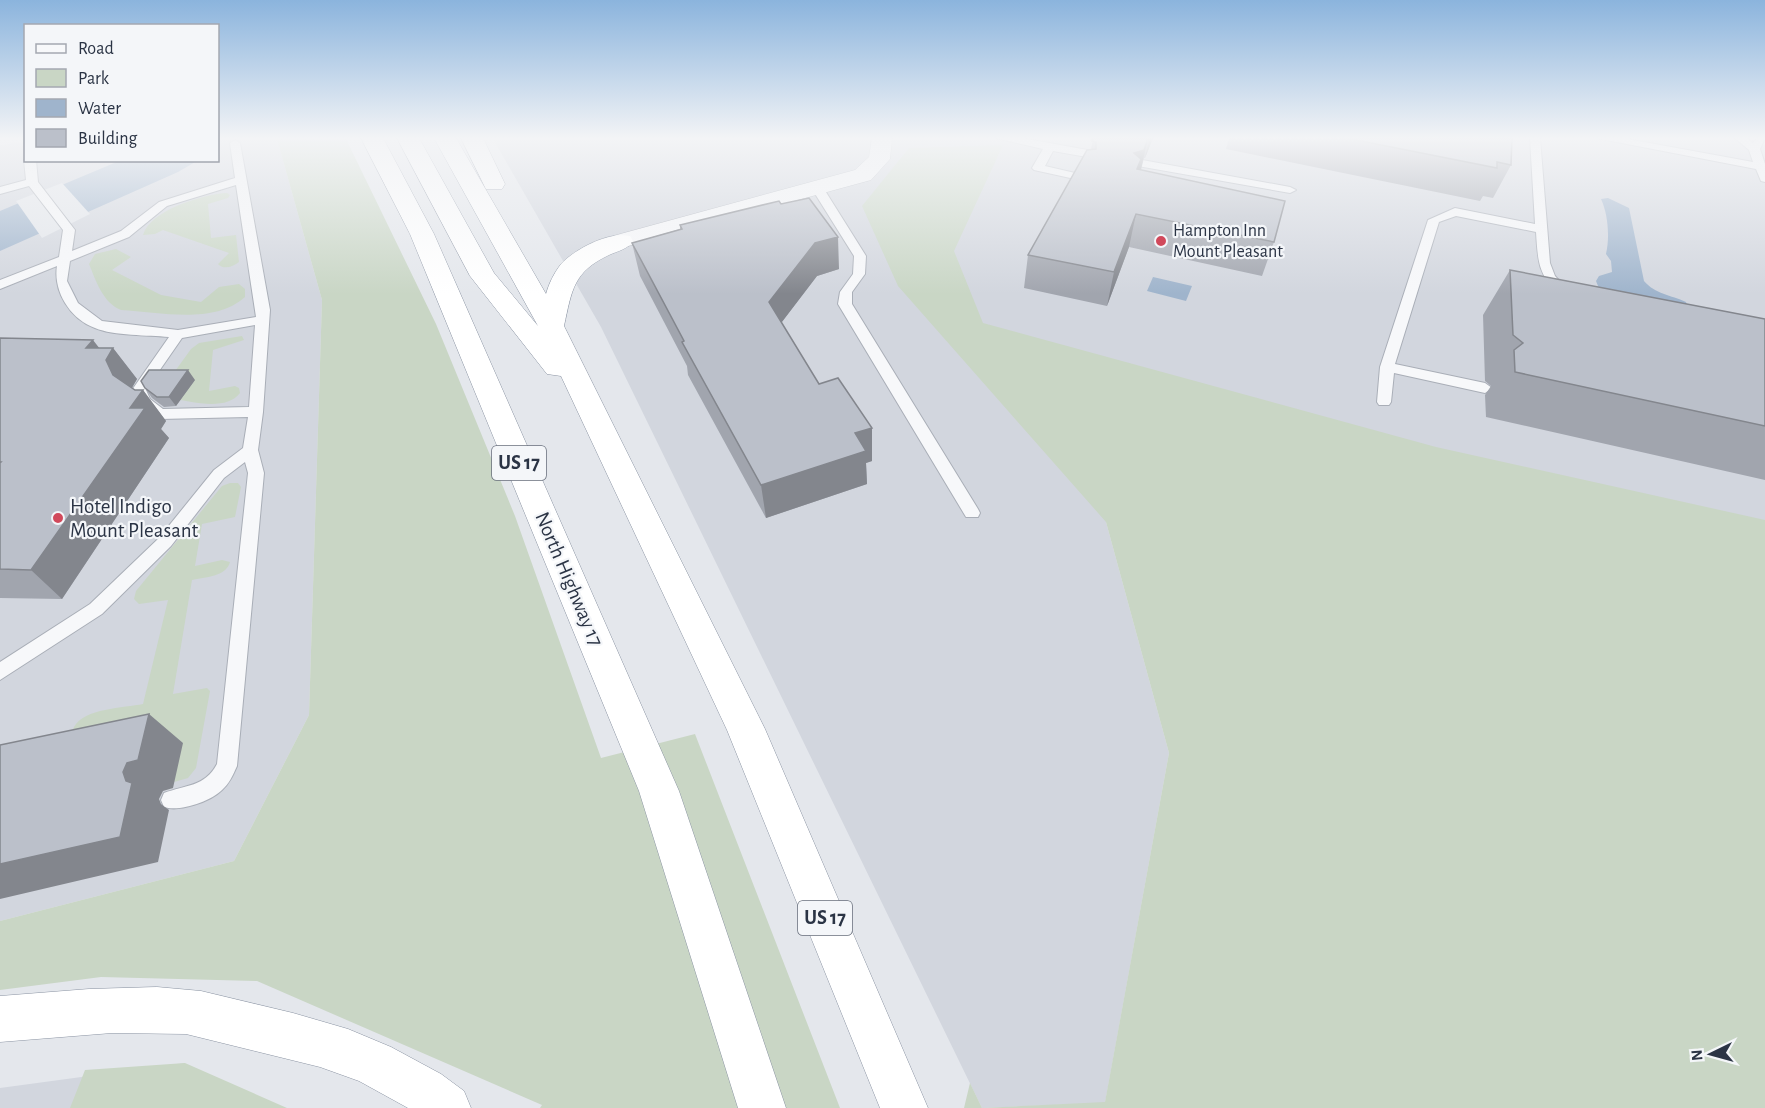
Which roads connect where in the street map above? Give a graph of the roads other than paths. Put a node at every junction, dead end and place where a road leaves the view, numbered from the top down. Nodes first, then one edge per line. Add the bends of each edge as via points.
1 (818, 189) edge
2 (39, 190) edge
3 (210, 190) edge
4 (243, 190) edge
5 (399, 190) edge
6 (436, 190) edge
7 (475, 190) edge
8 (497, 190) edge
9 (815, 190) edge
10 (1538, 190) edge
11 (1458, 197) dead end
12 (1455, 212) junction
13 (492, 220) junction
14 (1541, 229) junction
15 (621, 241) joint
16 (66, 256) junction
17 (0, 285) edge
18 (1577, 299) edge
19 (262, 320) junction
20 (551, 326) junction
21 (178, 334) junction
22 (1387, 367) junction
23 (1485, 388) dead end
24 (1384, 402) dead end
25 (256, 412) junction
26 (594, 413) junction
27 (250, 450) junction
28 (972, 513) dead end
29 (0, 672) edge
30 (171, 800) dead end
31 (0, 1019) edge
32 (447, 1108) edge
33 (762, 1108) edge
34 (904, 1108) edge

1 - 28 lane via 860,256 859,274 846,292 845,304
2 - 16 lane via 69,230
3 - 16 lane via 163,204 125,234
4 - 19 lane
5 - 33 highway, North Highway 17 / US 17 via 422,234 659,791
6 - 26 highway via 483,276
7 - 13 highway, US 17
8 - 13 highway
9 - 15 street
10 - 14 lane
11 - 12 lane
12 - 14 lane
12 - 22 lane via 1434,220
13 - 20 highway, US 17
14 - 18 lane via 1549,277 1563,292
15 - 20 highway via 581,257 569,269 561,281
16 - 17 lane
16 - 21 lane via 61,281 72,305 98,326
19 - 21 lane
19 - 25 lane
20 - 26 highway, US 17
21 - 25 lane via 140,390 144,402 160,414
22 - 23 lane
22 - 24 lane
25 - 27 lane
26 - 34 highway, US 17 via 746,729
27 - 29 lane via 219,474 165,542 96,609
27 - 30 lane via 256,473 227,766 219,782 207,792
31 - 32 highway via 96,1010 180,1011 286,1034 359,1056 421,1086

